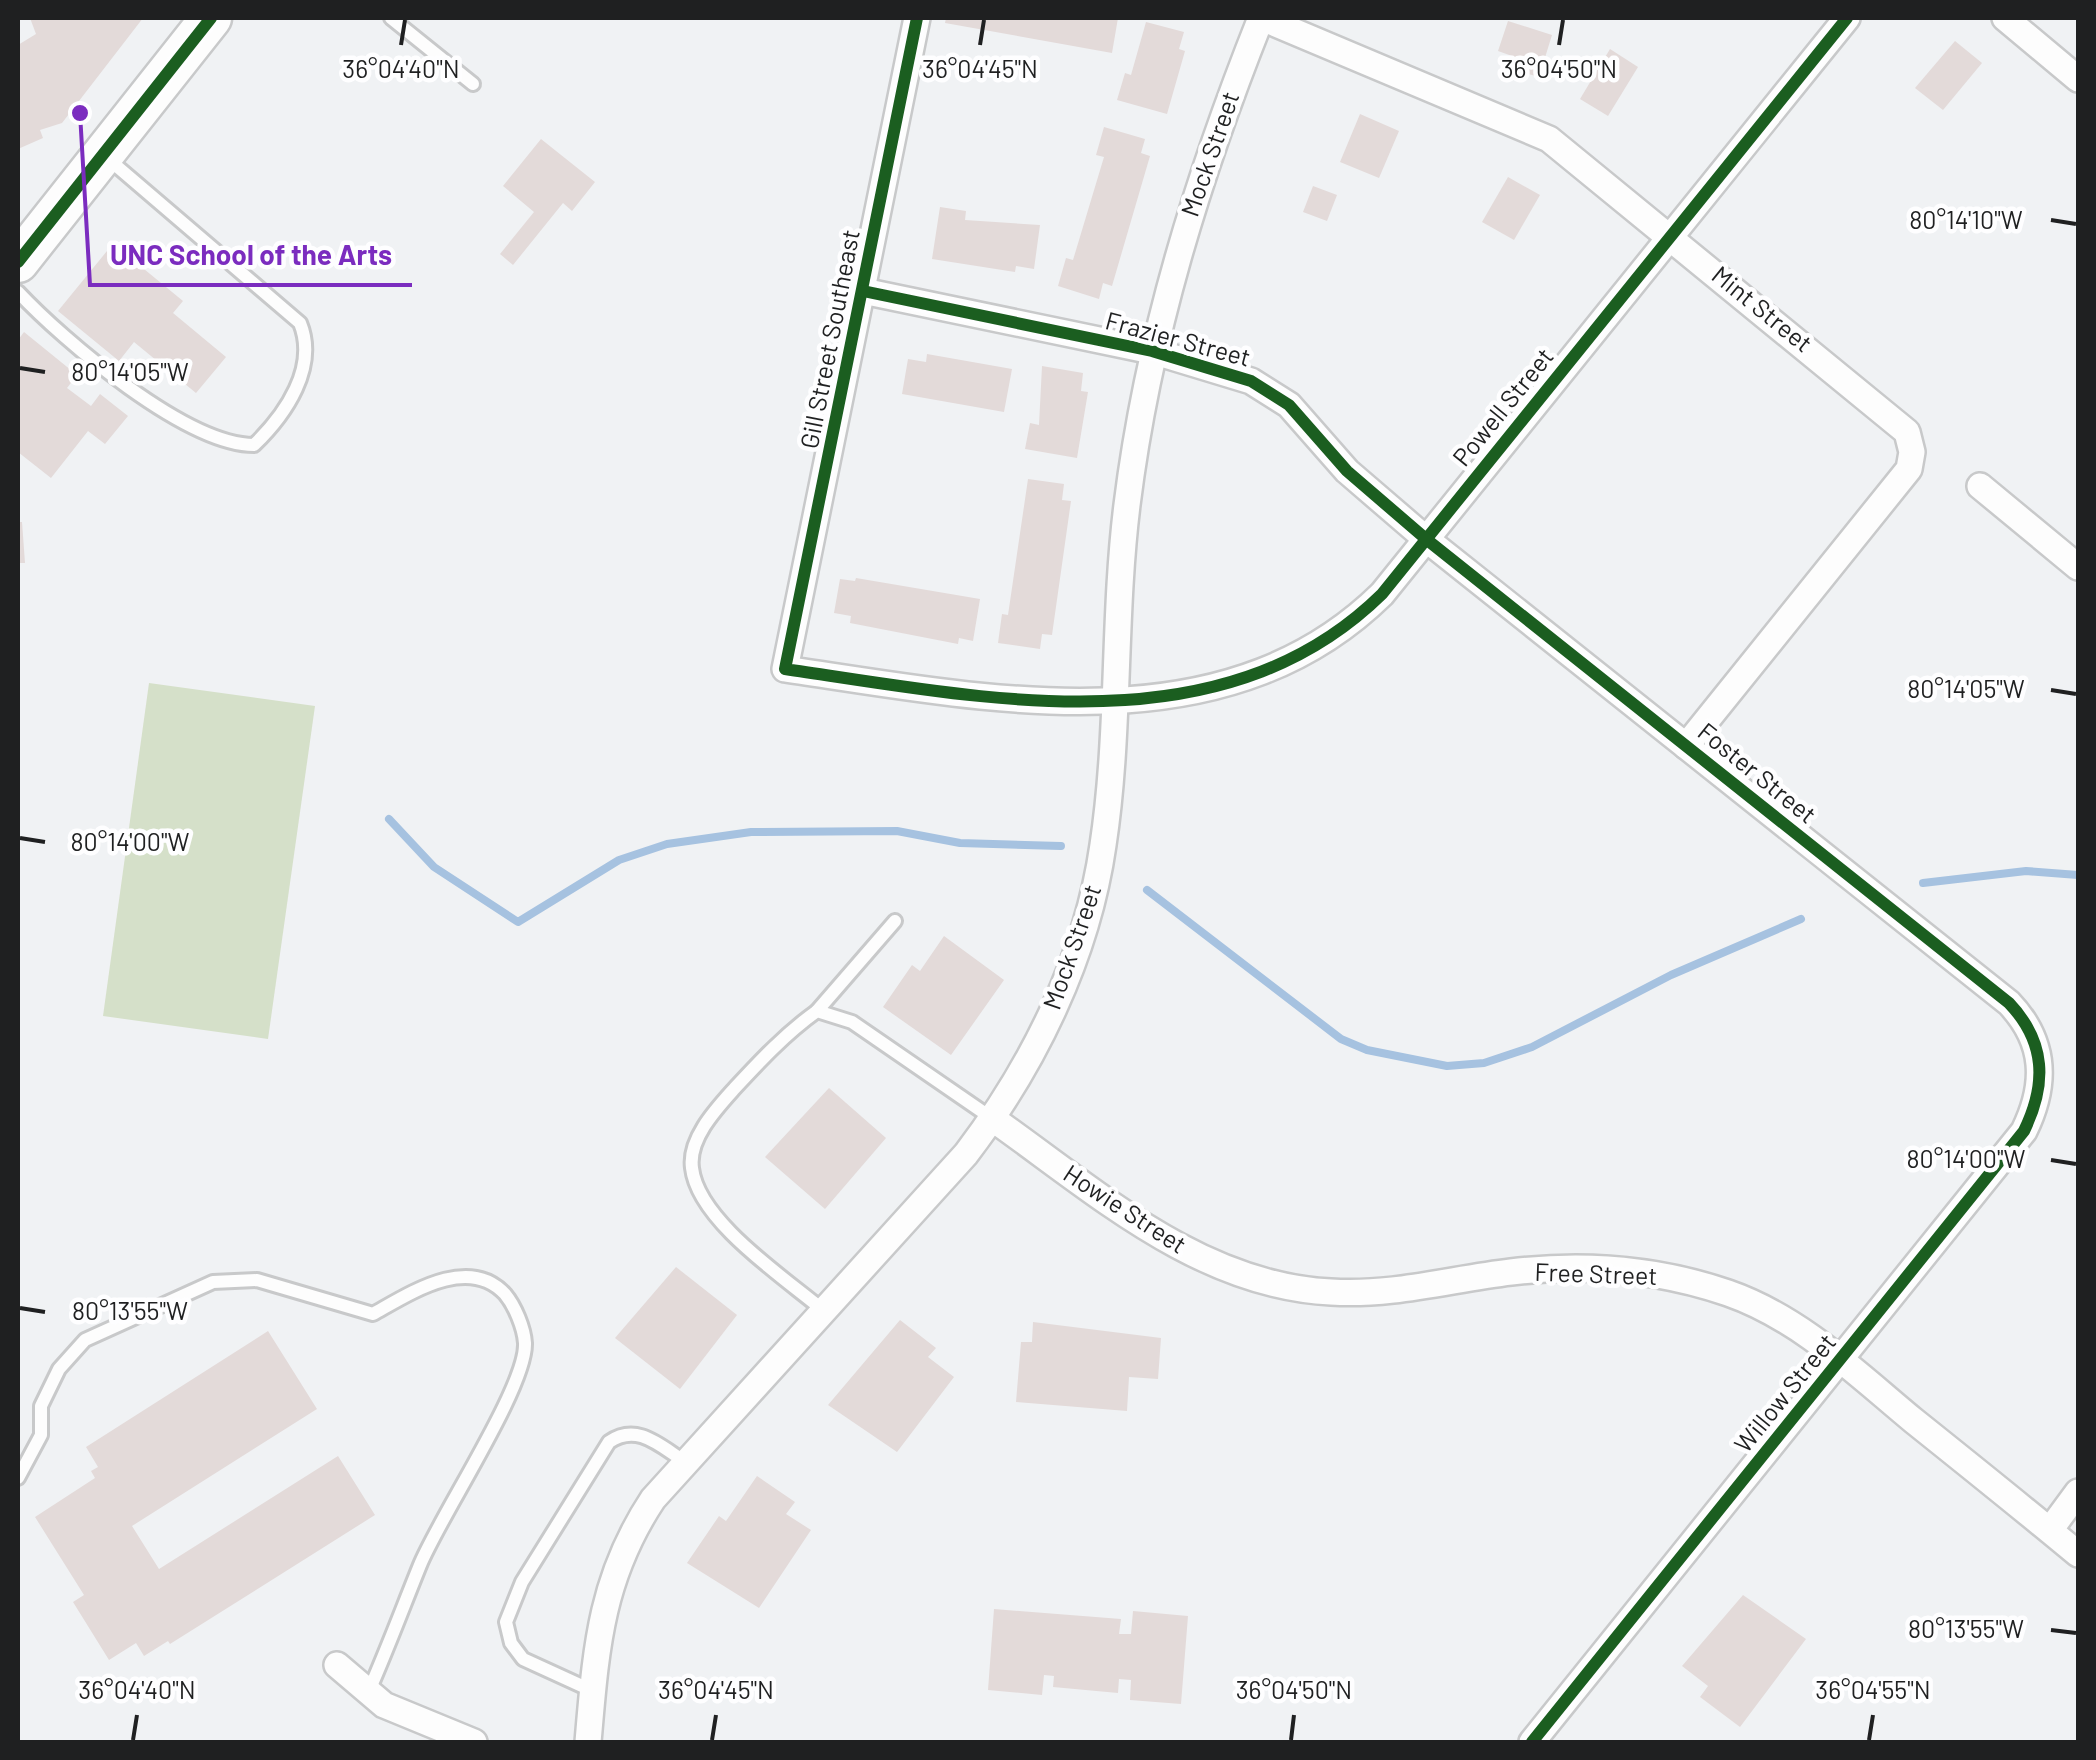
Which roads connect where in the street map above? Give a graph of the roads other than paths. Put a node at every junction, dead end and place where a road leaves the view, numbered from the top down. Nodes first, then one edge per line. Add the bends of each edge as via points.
1 (210, 18) edge
2 (390, 18) edge
3 (917, 18) edge
4 (1261, 18) edge
5 (1847, 18) edge
6 (2005, 18) edge
7 (2078, 79) edge
8 (473, 84) dead end
9 (103, 154) junction
10 (1670, 234) junction
11 (18, 262) edge
12 (18, 292) edge
13 (862, 292) junction
14 (1152, 351) junction
15 (1980, 486) dead end
16 (1426, 539) junction
17 (2078, 567) edge
18 (785, 669) joint
19 (1114, 702) junction
20 (1686, 746) junction
21 (895, 921) dead end
22 (817, 1011) junction
23 (2039, 1058) joint
24 (993, 1119) junction
25 (1266, 1282) joint
26 (824, 1311) junction
27 (1841, 1359) junction
28 (686, 1463) junction
29 (18, 1478) edge
30 (2078, 1492) edge
31 (2050, 1530) junction
32 (2078, 1554) edge
33 (338, 1665) dead end
34 (593, 1691) junction
35 (368, 1693) junction
36 (474, 1742) edge
37 (588, 1742) edge
38 (1532, 1742) edge

1 - 9 main road
2 - 8 lane
3 - 13 street, Gill Street Southeast
4 - 10 street, Mint Street via 1549,139
4 - 14 street, Mock Street via 1201,176
5 - 10 street, Powell Street
6 - 7 street
9 - 11 main road
9 - 12 lane via 300,323 308,343 306,368 270,430 254,445 235,445 162,413
10 - 16 street, Powell Street
10 - 20 street, Mint Street via 1895,418 1912,452 1909,469
13 - 14 street, Frazier Street
13 - 18 street, Gill Street Southeast
14 - 16 street, Frazier Street via 1251,381 1289,405 1347,471
14 - 19 street, Mock Street via 1127,504
15 - 17 street
16 - 19 street, Powell Street via 1357,619 1286,664 1204,692
16 - 20 street, Foster Street
18 - 19 street, Powell Street via 933,691
19 - 24 street, Mock Street via 1103,848 1084,927 1063,988
20 - 23 street, Foster Street via 2009,1003 2031,1029
21 - 22 lane
22 - 24 lane via 852,1022
22 - 26 lane via 787,1032 707,1118 691,1166 702,1198 728,1230
23 - 27 street, Willow Street via 2040,1089 2024,1131
24 - 25 street, Howie Street via 1160,1236
24 - 26 street, Mock Street
25 - 27 street, Free Street via 1372,1294 1512,1272 1649,1272 1732,1294
26 - 28 street, Mock Street
27 - 31 street, Free Street
27 - 38 street, Willow Street
28 - 34 street, Mock Street via 638,1521 613,1573
28 - 34 lane via 640,1433 610,1442 509,1608 511,1643 523,1659
29 - 35 lane via 41,1435 41,1406 59,1369 84,1340 214,1282 258,1280 372,1314 431,1283 467,1276 498,1286 514,1304 525,1344 516,1381 420,1564
30 - 31 street
31 - 32 street, Free Street
33 - 35 street
34 - 37 street, Mock Street
35 - 36 street

